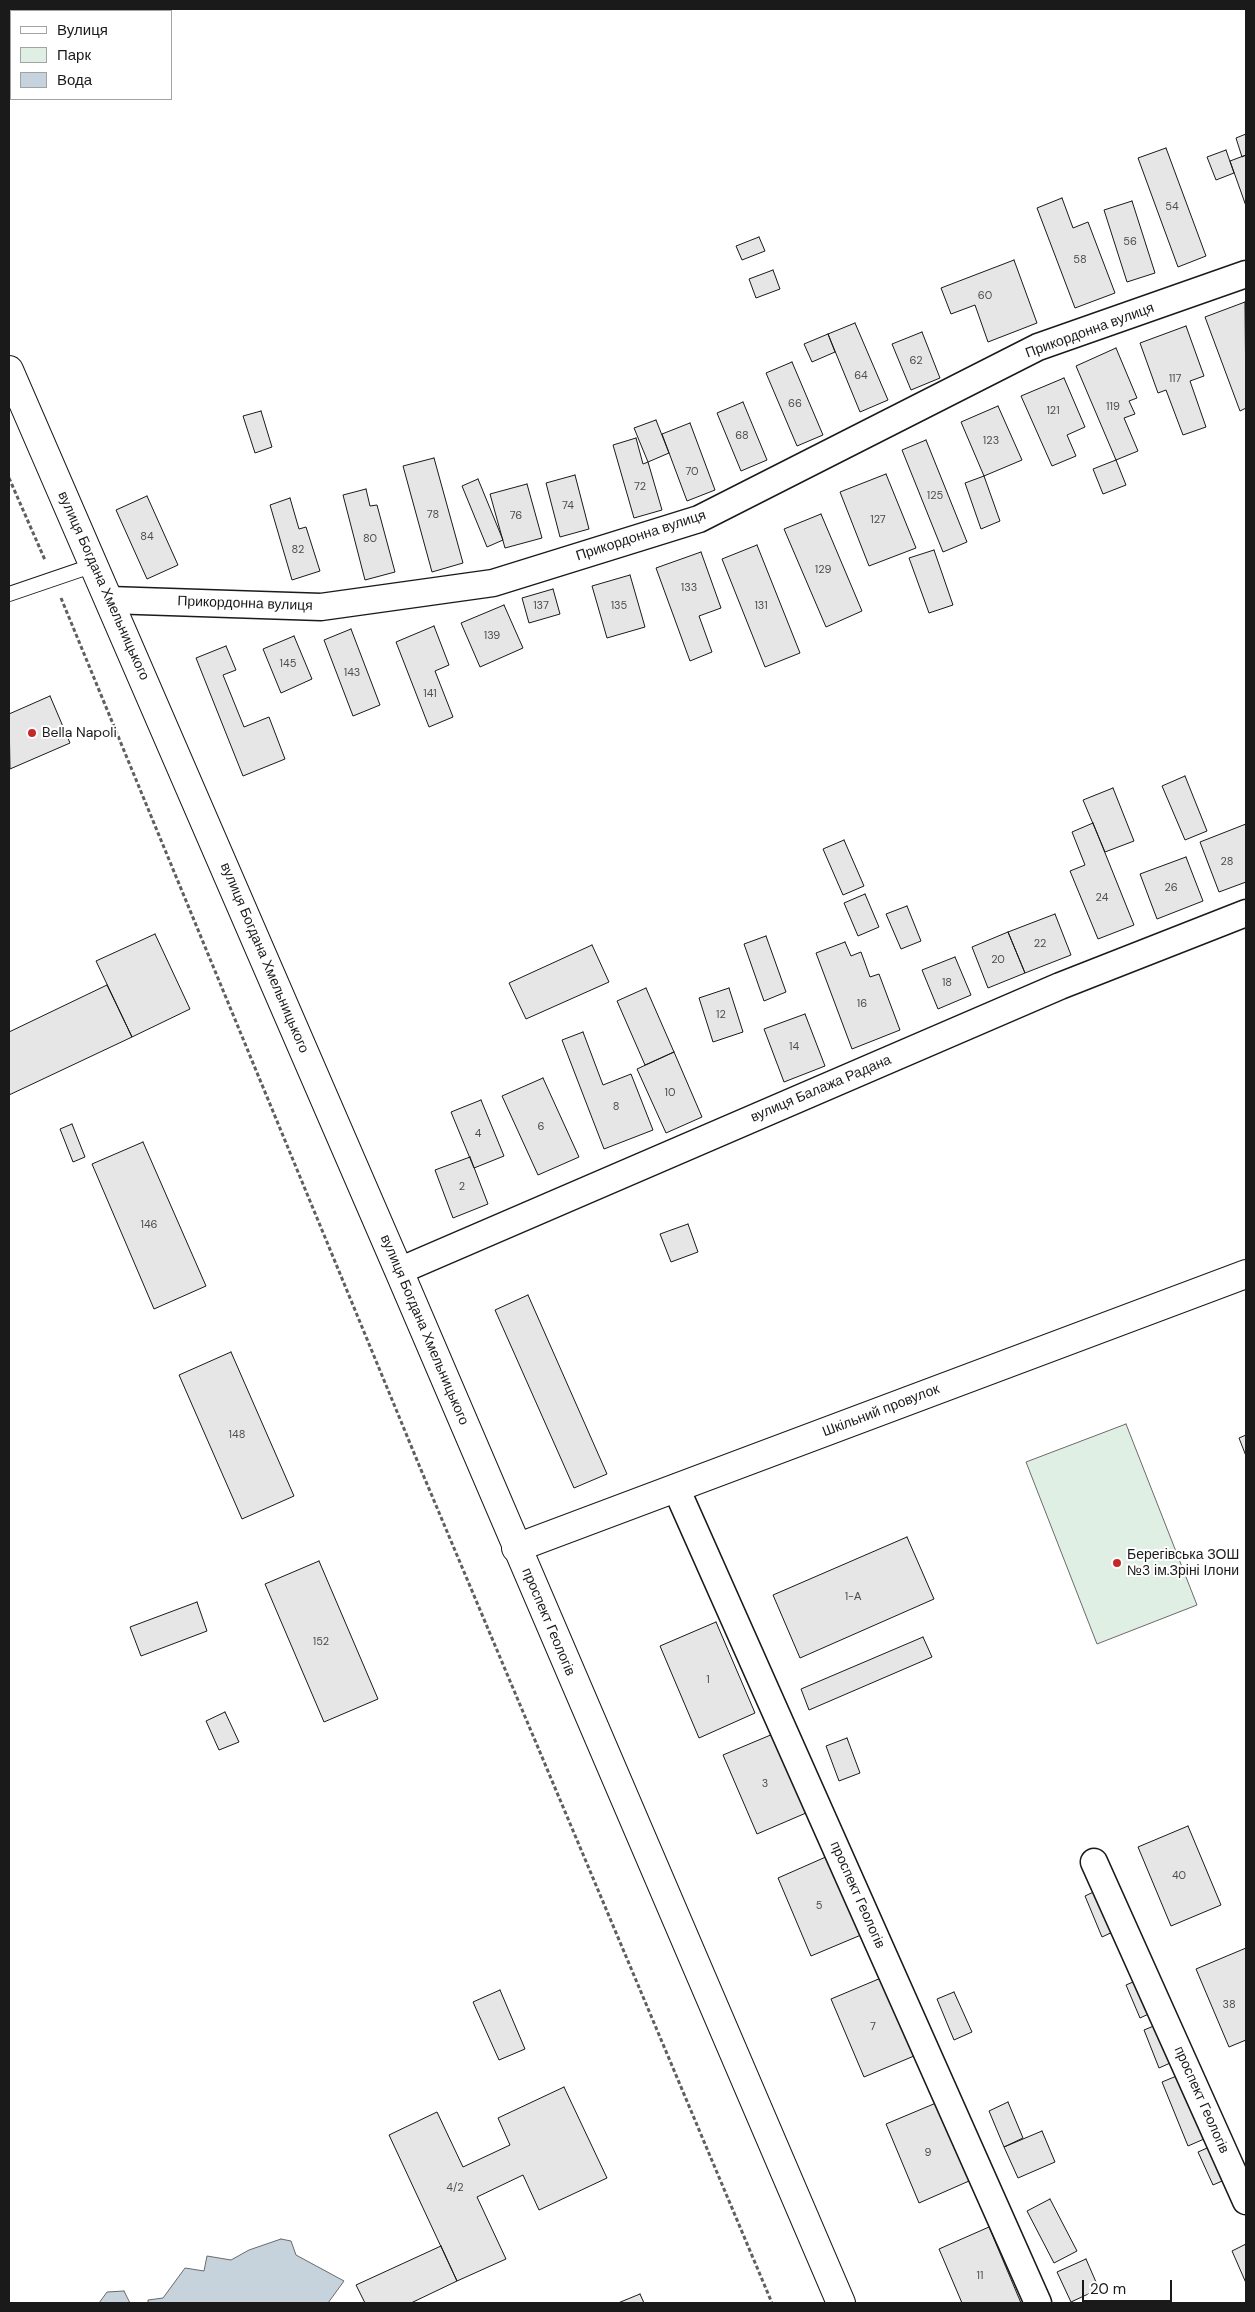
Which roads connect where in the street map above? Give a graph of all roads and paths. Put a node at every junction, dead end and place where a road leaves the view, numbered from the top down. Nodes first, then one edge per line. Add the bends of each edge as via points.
1 (1246, 274) edge
2 (9, 370) edge
3 (9, 478) edge
4 (94, 565) junction
5 (53, 578) junction
6 (9, 594) edge
7 (109, 600) junction
8 (1246, 912) edge
9 (399, 1271) junction
10 (1246, 1274) edge
11 (676, 1488) junction
12 (516, 1548) junction
13 (1094, 1862) dead end
14 (1246, 2201) edge
15 (772, 2303) edge
16 (841, 2303) edge
17 (1038, 2303) edge

1 - 7 street, Прикордонна вулиця via 1038,347 699,519 493,583 321,607
2 - 4 main road, вулиця Богдана Хмельницького
3 - 5 path
4 - 5 lane
4 - 7 main road, вулиця Богдана Хмельницького
5 - 6 lane
5 - 15 path via 415,1456
7 - 9 main road, вулиця Богдана Хмельницького
8 - 9 street, вулиця Балажа Радана via 1060,986
9 - 12 main road, вулиця Богдана Хмельницького
10 - 11 main road, Шкільний провулок
11 - 12 main road, Шкільний провулок
11 - 17 street, проспект Геологів
12 - 16 main road, проспект Геологів
13 - 14 street, проспект Геологів

